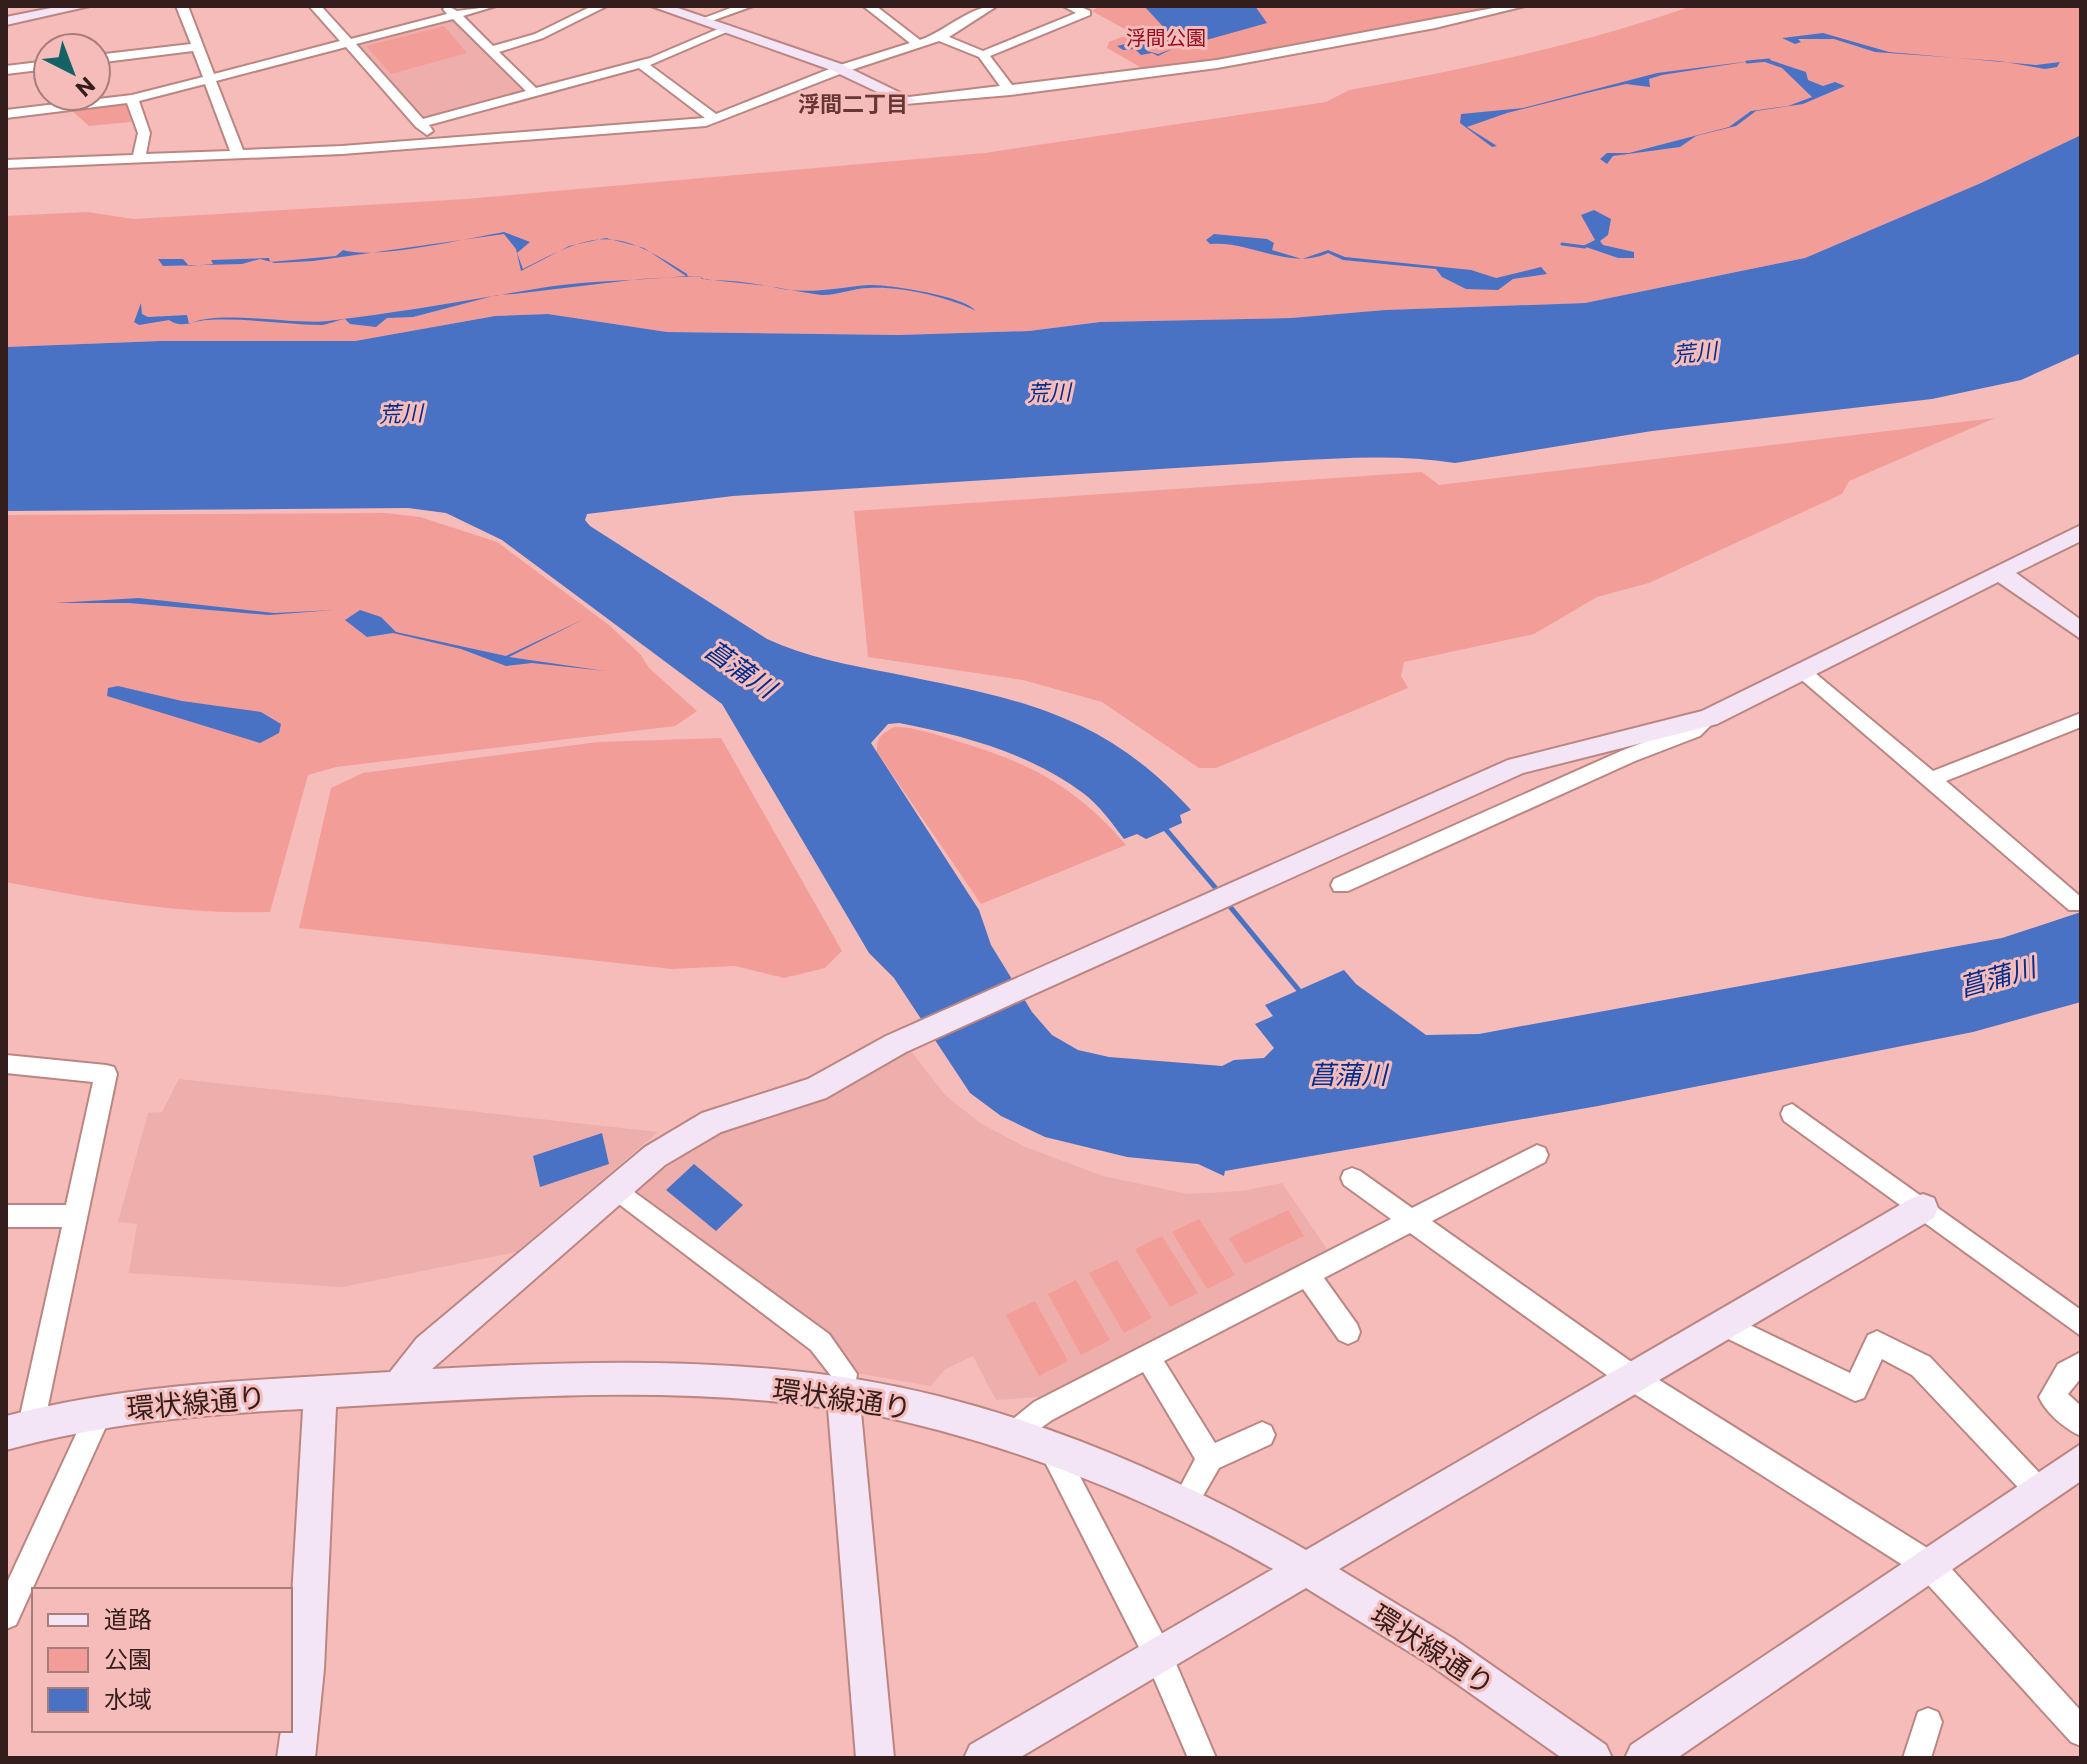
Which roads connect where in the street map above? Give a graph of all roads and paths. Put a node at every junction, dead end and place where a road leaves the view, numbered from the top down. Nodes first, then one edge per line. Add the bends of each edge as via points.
1 (83, 6) edge
2 (182, 6) edge
3 (315, 6) edge
4 (447, 6) edge
5 (490, 6) edge
6 (601, 6) edge
7 (658, 6) edge
8 (747, 6) edge
9 (871, 6) edge
10 (991, 6) edge
11 (1069, 6) edge
12 (1519, 6) edge
13 (457, 16) junction
14 (6, 21) edge
15 (702, 21) junction
16 (725, 29) junction
17 (940, 37) junction
18 (349, 44) junction
19 (918, 44) junction
20 (197, 47) junction
21 (492, 50) junction
22 (983, 55) junction
23 (112, 57) edge
24 (642, 64) junction
25 (32, 67) edge
26 (841, 69) junction
27 (6, 70) edge
28 (210, 79) junction
29 (1010, 91) junction
30 (534, 93) junction
31 (132, 99) junction
32 (909, 101) joint
33 (6, 114) edge
34 (716, 120) junction
35 (420, 124) junction
36 (438, 143) junction
37 (238, 154) junction
38 (139, 158) junction
39 (6, 164) edge
40 (2081, 532) edge
41 (1999, 572) junction
42 (2081, 631) edge
43 (1803, 672) junction
44 (1709, 718) junction
45 (2081, 720) edge
46 (1931, 779) junction
47 (1341, 885) dead end
48 (2076, 904) dead end
49 (6, 1064) edge
50 (1792, 1114) dead end
51 (1537, 1155) dead end
52 (1352, 1178) dead end
53 (615, 1188) junction
54 (1923, 1208) junction
55 (6, 1216) edge
56 (76, 1216) junction
57 (1410, 1221) junction
58 (1307, 1274) junction
59 (1723, 1324) junction
60 (2081, 1324) edge
61 (1348, 1332) dead end
62 (1148, 1357) junction
63 (2081, 1364) edge
64 (1631, 1377) junction
65 (398, 1388) junction
66 (320, 1393) junction
67 (843, 1396) junction
68 (100, 1411) junction
69 (2081, 1423) edge
70 (18, 1429) edge
71 (1262, 1435) dead end
72 (1012, 1436) junction
73 (1053, 1451) junction
74 (1210, 1459) junction
75 (2081, 1461) edge
76 (2039, 1491) junction
77 (1183, 1506) junction
78 (1930, 1566) junction
79 (1306, 1567) junction
80 (6, 1615) edge
81 (1159, 1657) junction
82 (1928, 1722) dead end
83 (2081, 1732) edge
84 (296, 1758) edge
85 (875, 1758) edge
86 (983, 1758) edge
87 (1202, 1758) edge
88 (1593, 1758) edge
89 (1644, 1758) edge
90 (1917, 1758) edge

1 - 14 street
2 - 20 street
3 - 18 street
4 - 13 street
5 - 13 street
6 - 21 street via 539,36
7 - 15 street
8 - 15 street
9 - 19 street
10 - 17 street
11 - 22 street via 1086,13
12 - 29 street via 1217,64
13 - 18 street
13 - 21 street
15 - 16 street
16 - 24 street
16 - 26 street
17 - 19 street
17 - 22 street
18 - 28 street
18 - 35 street
19 - 26 street
20 - 23 street
20 - 28 street
21 - 30 street
22 - 29 street
24 - 30 street
24 - 34 street
25 - 27 street
26 - 32 street
26 - 34 street
28 - 31 street
28 - 37 street
29 - 32 street
30 - 35 street
31 - 33 street
31 - 38 street via 144,133
34 - 36 street
35 - 36 street
36 - 37 street
37 - 38 street
38 - 39 street
40 - 41 street
41 - 42 street
41 - 43 street
43 - 44 street
43 - 46 street
44 - 47 street via 1693,731
44 - 53 street via 1517,766 896,1044 816,1089 712,1122
45 - 46 street
46 - 48 street
49 - 56 street via 106,1074
50 - 54 street
51 - 57 street
52 - 57 street
53 - 65 street via 428,1349
53 - 67 street via 820,1342 845,1374
54 - 59 street
54 - 60 street
55 - 56 street
56 - 70 street
57 - 58 street
57 - 64 street
58 - 61 street
58 - 62 street
59 - 64 street
59 - 76 street via 1855,1389 1877,1343 1910,1360
62 - 72 street via 1043,1411
62 - 74 street
63 - 69 street via 2067,1373 2052,1397
64 - 78 street
64 - 79 street
65 - 66 street, 環状線通り
65 - 67 street, 環状線通り via 648,1380
66 - 68 street, 環状線通り via 196,1399
66 - 84 street via 306,1669
67 - 72 street, 環状線通り via 928,1411
67 - 85 street
68 - 70 street, 環状線通り
68 - 80 street
71 - 74 street
72 - 73 street, 環状線通り
73 - 77 street, 環状線通り
73 - 81 street
74 - 77 street
75 - 76 street
76 - 78 street
77 - 79 street, 環状線通り
78 - 83 street
78 - 89 street
79 - 81 street
79 - 88 street, 環状線通り via 1426,1642
81 - 86 street
81 - 87 street
82 - 90 street

